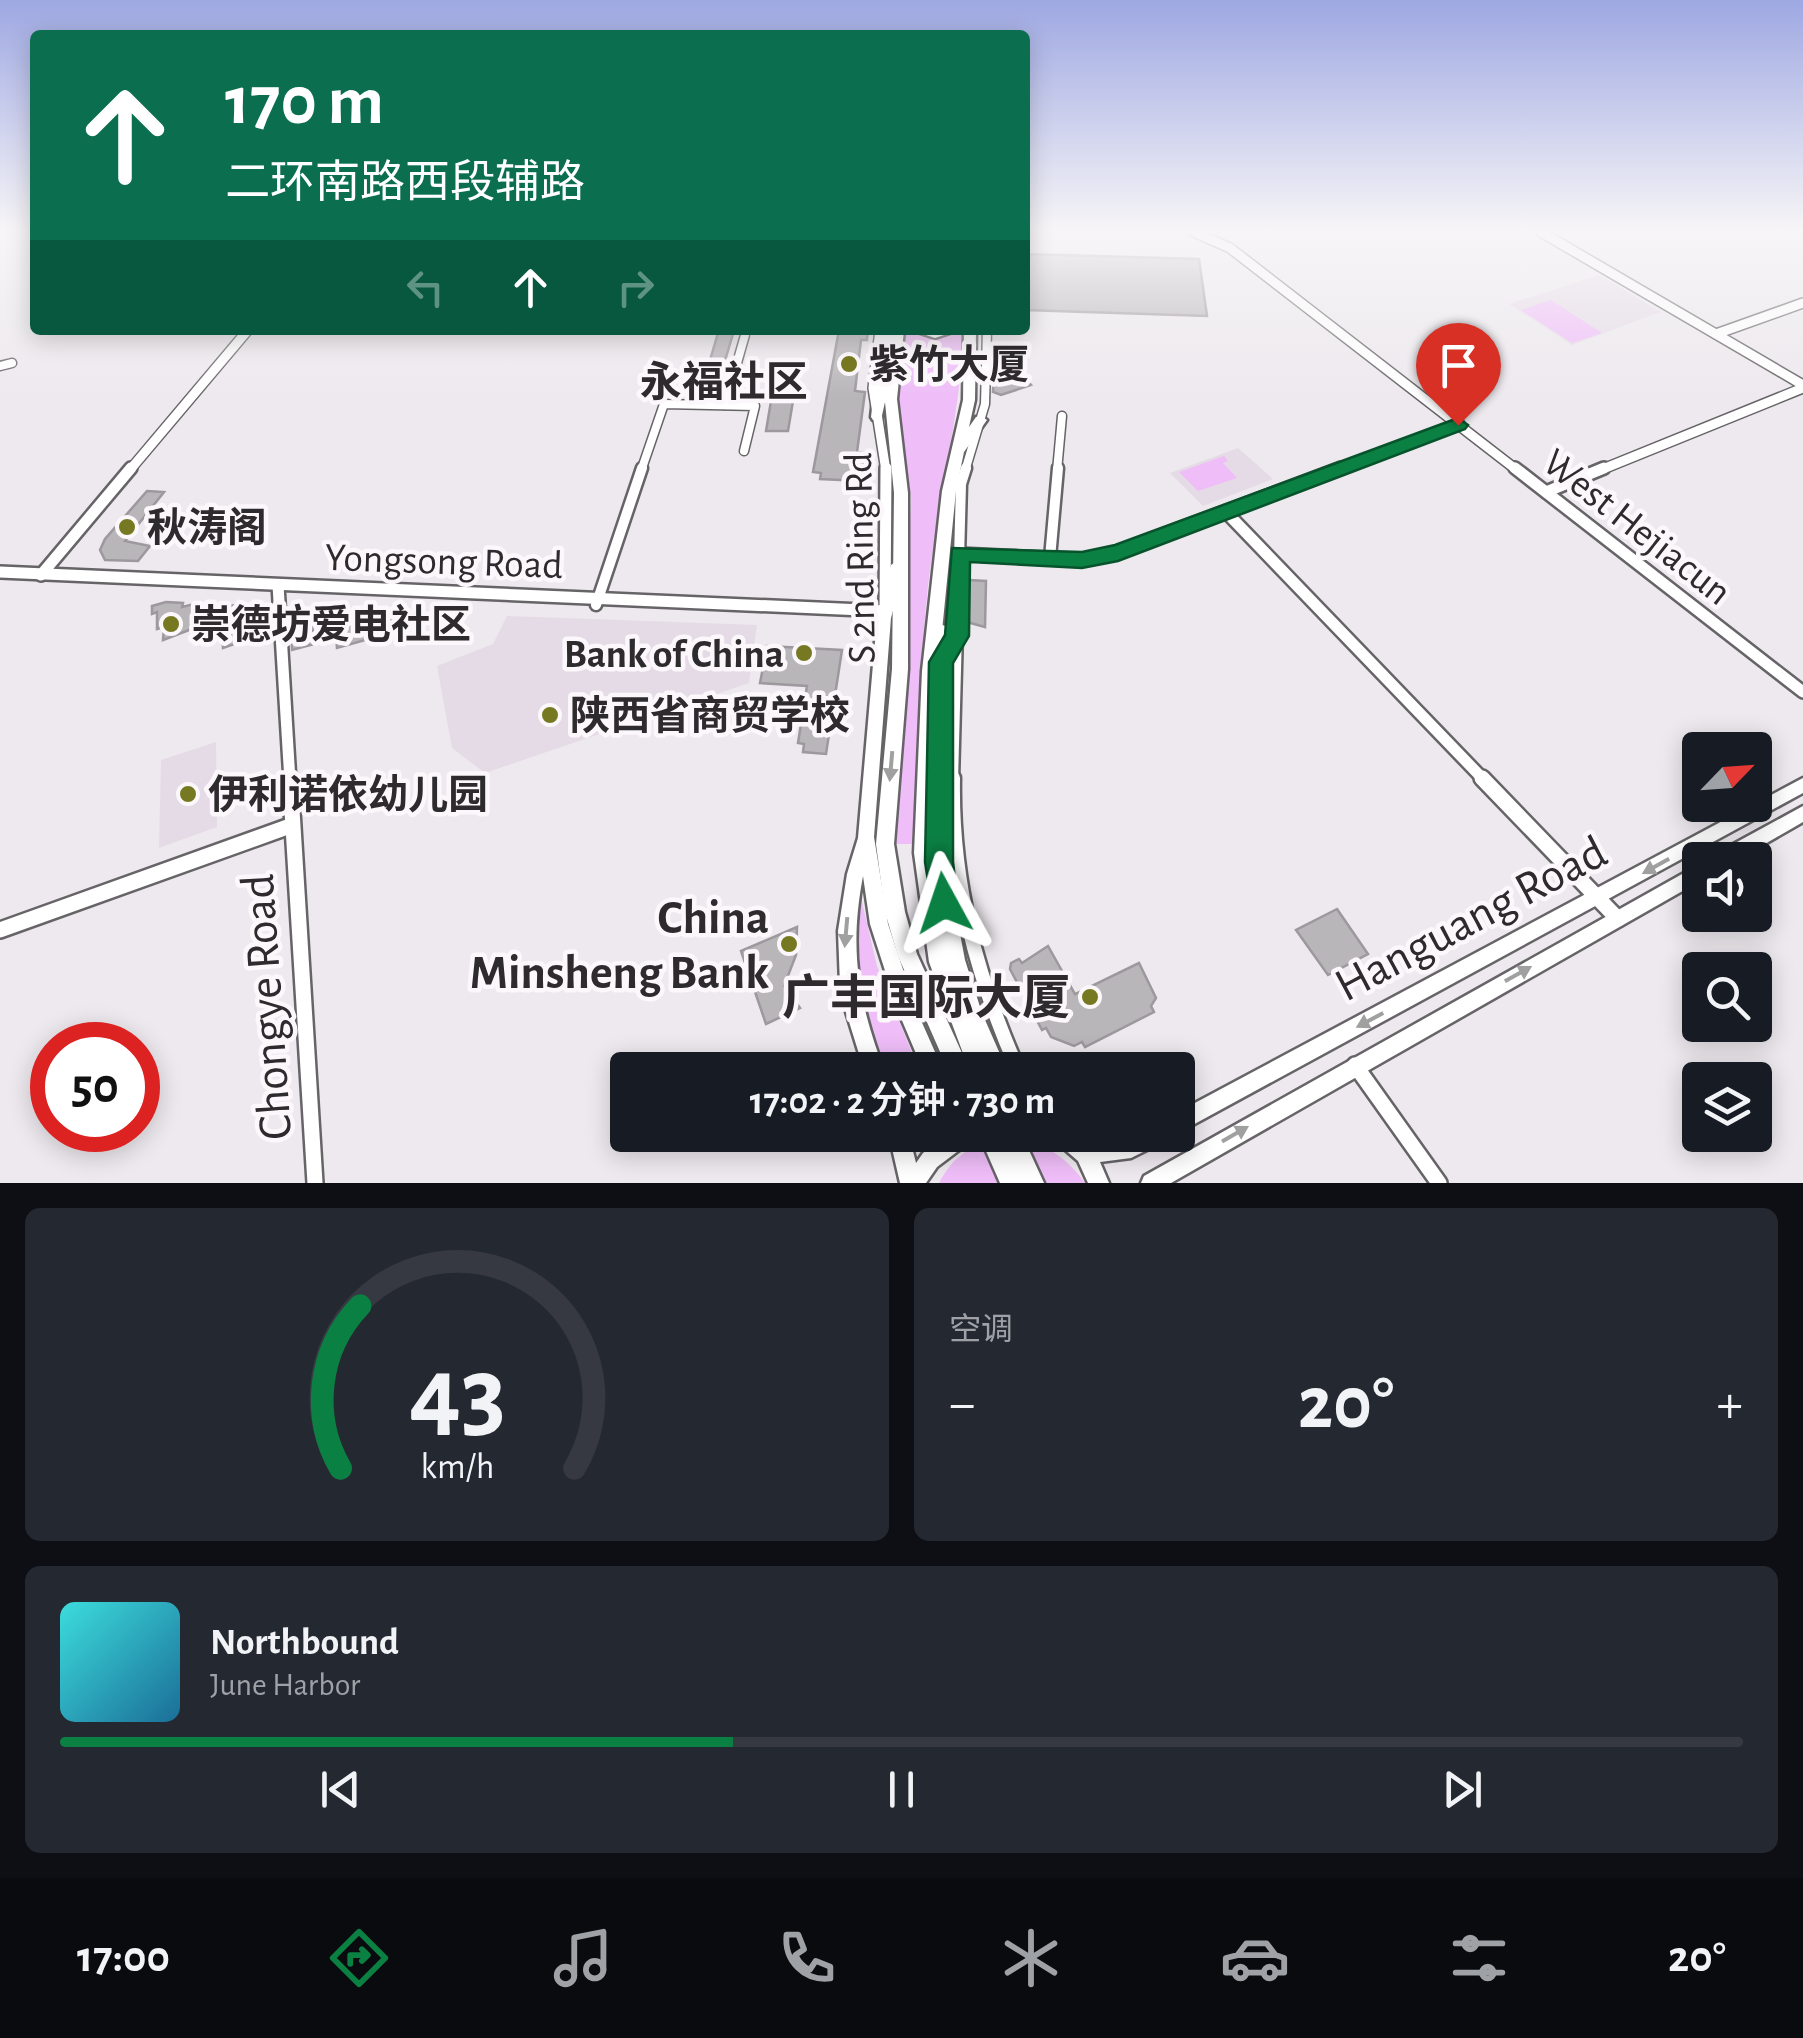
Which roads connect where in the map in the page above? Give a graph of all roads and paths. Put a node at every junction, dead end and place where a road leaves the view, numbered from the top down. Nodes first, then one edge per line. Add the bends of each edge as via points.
1 (1281, 287) edge
2 (1288, 287) edge
3 (1636, 287) edge
4 (1803, 303) edge
5 (1716, 334) junction
6 (247, 335) edge
7 (745, 335) edge
8 (882, 335) edge
9 (883, 335) edge
10 (898, 335) edge
11 (970, 335) edge
12 (983, 335) edge
13 (984, 335) edge
14 (12, 363) dead end
15 (0, 366) edge
16 (1803, 386) edge
17 (974, 400) junction
18 (725, 406) junction
19 (877, 416) junction
20 (1062, 416) dead end
21 (980, 420) junction
22 (1461, 424) junction
23 (744, 451) dead end
24 (957, 456) junction
25 (1549, 491) junction
26 (1226, 512) junction
27 (902, 550) junction
28 (960, 554) junction
29 (1050, 558) junction
30 (0, 576) edge
31 (44, 578) junction
32 (278, 589) junction
33 (940, 592) joint
34 (597, 602) junction
35 (884, 614) junction
36 (957, 636) junction
37 (935, 666) junction
38 (1803, 682) edge
39 (1803, 692) edge
40 (1803, 786) edge
41 (1803, 813) edge
42 (290, 826) junction
43 (866, 838) junction
44 (1752, 842) edge
45 (1682, 882) edge
46 (1598, 897) junction
47 (1618, 919) junction
48 (0, 930) edge
49 (868, 1052) edge
50 (925, 1052) edge
51 (951, 1052) edge
52 (973, 1052) edge
53 (989, 1052) edge
54 (1009, 1052) edge
55 (1354, 1065) junction
56 (1195, 1114) edge
57 (904, 1152) edge
58 (940, 1152) edge
59 (998, 1152) edge
60 (1018, 1152) edge
61 (1083, 1152) edge
62 (1100, 1152) edge
63 (1085, 1154) junction
64 (315, 1183) edge
65 (912, 1183) edge
66 (1012, 1183) edge
67 (1033, 1183) edge
68 (1099, 1183) edge
69 (1151, 1183) edge
70 (1440, 1183) edge

1 - 22 street, West Hejiacun
2 - 22 street, West Hejiacun
3 - 5 street
4 - 5 street
5 - 16 street
6 - 31 street
7 - 18 street
8 - 19 street via 873,388
9 - 19 highway
10 - 27 highway, S 2nd Ring Rd via 892,400
11 - 17 highway, S 2nd Ring Rd
12 - 17 highway
13 - 21 street via 986,404
14 - 15 street
16 - 25 street
17 - 24 highway, S 2nd Ring Rd
18 - 23 street via 755,406
18 - 34 street via 664,404
19 - 35 street via 888,483
20 - 29 street
21 - 24 highway
21 - 28 street via 962,484
22 - 25 street, West Hejiacun
22 - 26 street
24 - 33 highway, S 2nd Ring Rd
25 - 38 street, West Hejiacun
25 - 39 street, West Hejiacun
26 - 29 street via 1118,552
26 - 46 street
27 - 35 main road
27 -> 51 highway, S 2nd Ring Rd via 900,669 884,844 908,956
28 - 29 street
28 - 36 street
30 - 31 street, Yongsong Road
31 - 32 street, Yongsong Road
32 - 34 street, Yongsong Road
32 - 42 street, Chongye Road
33 - 37 main road
34 - 35 street, Yongsong Road
35 - 43 main road
36 - 37 main road
36 - 54 street via 956,885 988,1007
37 - 52 highway, S 2nd Ring Rd via 922,853 944,978
37 - 53 main road via 939,862 948,935
40 -> 46 main road, Hanguang Road
41 - 44 main road
42 - 48 street
42 - 64 street, Chongye Road
43 -> 49 main road via 852,890 844,970
43 - 50 main road via 879,924
45 - 47 main road, Hanguang Road
46 - 47 street
46 -> 56 main road, Hanguang Road
55 -> 47 main road, Hanguang Road
69 -> 55 main road, Hanguang Road
55 - 70 street
57 - 65 main road
58 - 65 main road
59 - 66 highway
60 - 67 highway
61 - 63 main road
62 - 63 main road
63 - 68 main road

